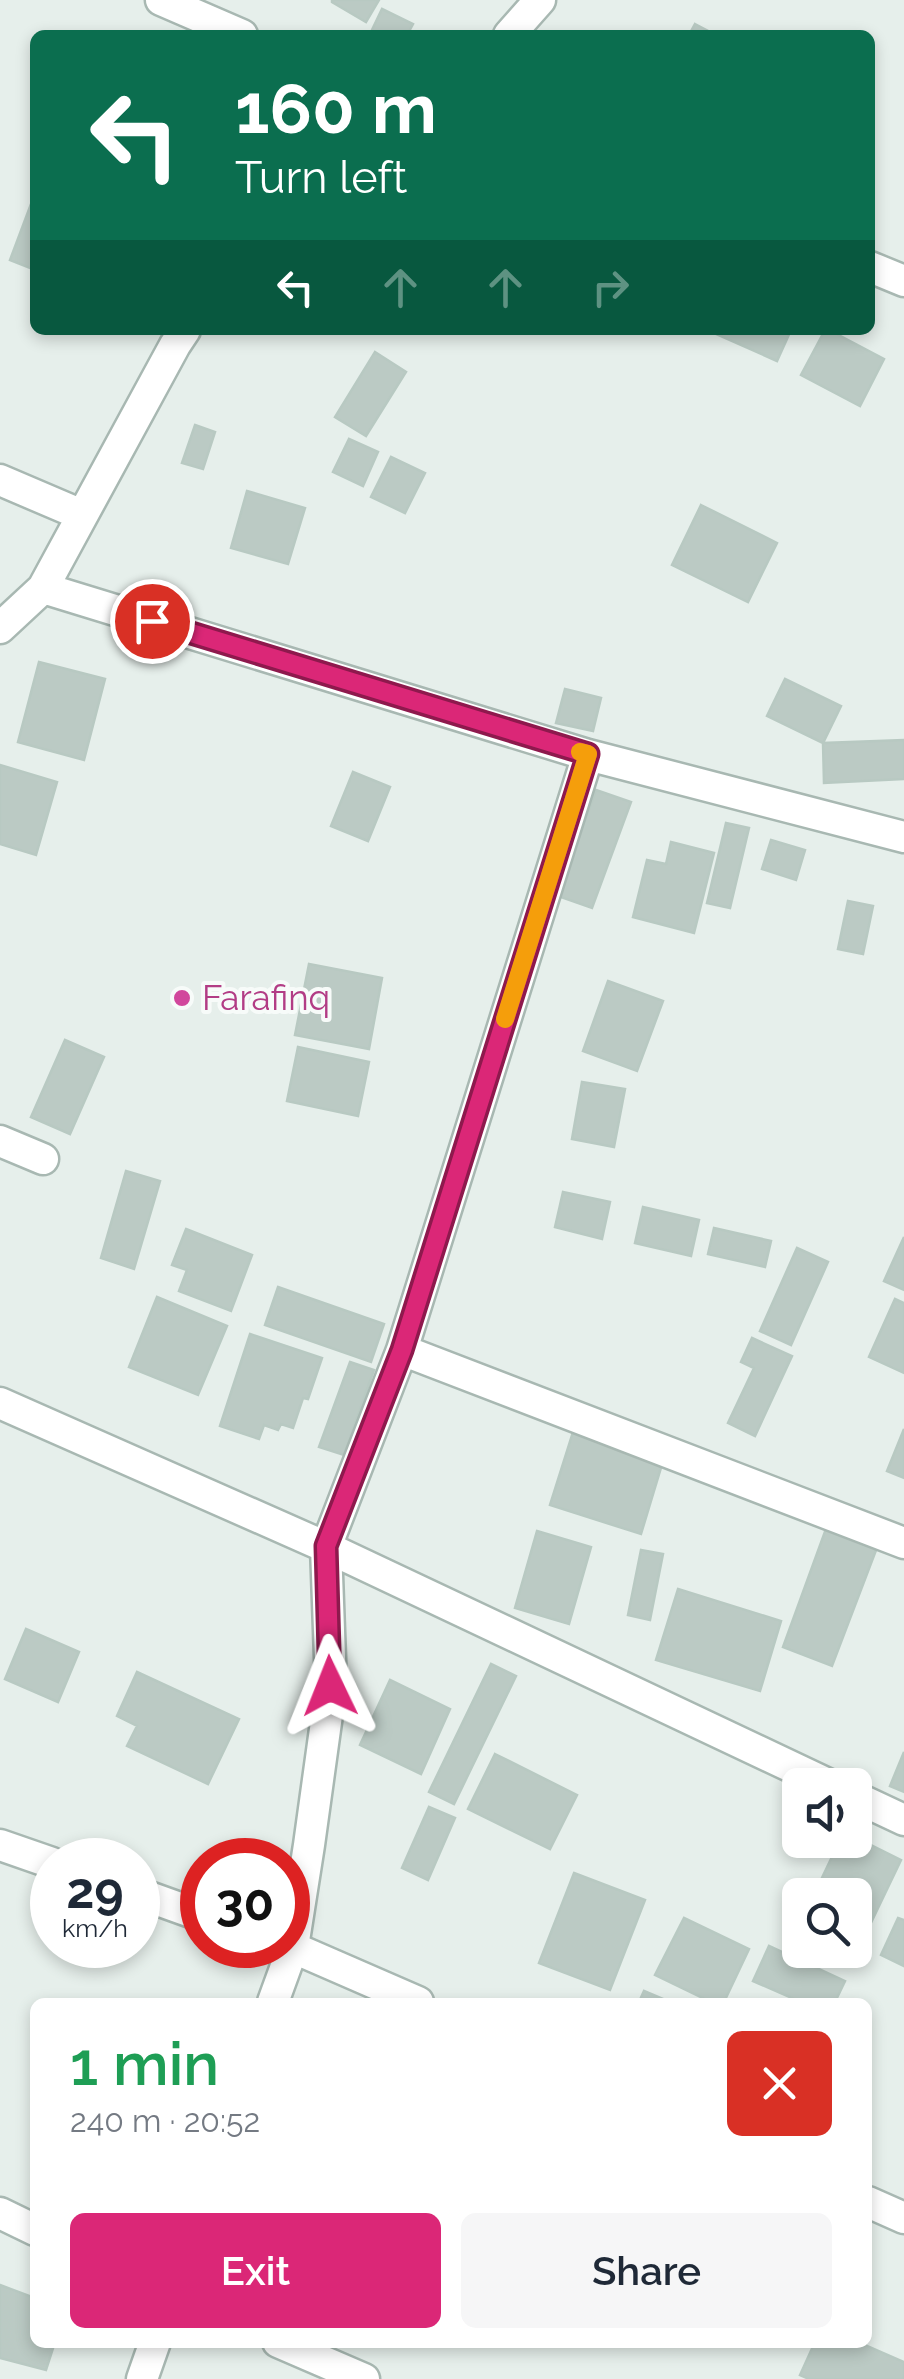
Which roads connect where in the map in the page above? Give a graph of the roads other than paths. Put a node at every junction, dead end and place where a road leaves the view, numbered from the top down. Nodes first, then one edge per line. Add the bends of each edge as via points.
1 (161, 0) edge
2 (540, 0) edge
3 (230, 30) edge
4 (513, 30) edge
5 (875, 269) edge
6 (904, 281) edge
7 (181, 335) edge
8 (0, 480) edge
9 (82, 515) junction
10 (43, 588) junction
11 (0, 628) edge
12 (588, 754) junction
13 (904, 836) edge
14 (0, 1141) edge
15 (44, 1159) dead end
16 (402, 1350) junction
17 (0, 1403) edge
18 (904, 1543) edge
19 (326, 1546) junction
20 (794, 1768) edge
21 (872, 1805) edge
22 (904, 1820) edge
23 (310, 1838) edge
24 (0, 1845) edge
25 (30, 1856) edge
26 (310, 1955) edge
27 (283, 1968) edge
28 (274, 1998) edge
29 (409, 1998) edge
30 (872, 2204) edge
31 (0, 2212) edge
32 (904, 2218) edge
33 (30, 2227) edge
34 (153, 2348) edge
35 (292, 2348) edge
36 (142, 2379) edge
37 (364, 2379) edge

1 - 3 street
2 - 4 street
5 - 6 street
7 - 9 street
8 - 9 street
9 - 10 street
10 - 11 street
10 - 12 street
12 - 13 street
12 - 16 street
14 - 15 street
16 - 18 street
16 - 19 street
17 - 19 street
19 - 20 street
19 - 23 street via 330,1686
21 - 22 street
24 - 25 street
26 - 29 street
27 - 28 street
30 - 32 street
31 - 33 street
34 - 36 street
35 - 37 street

